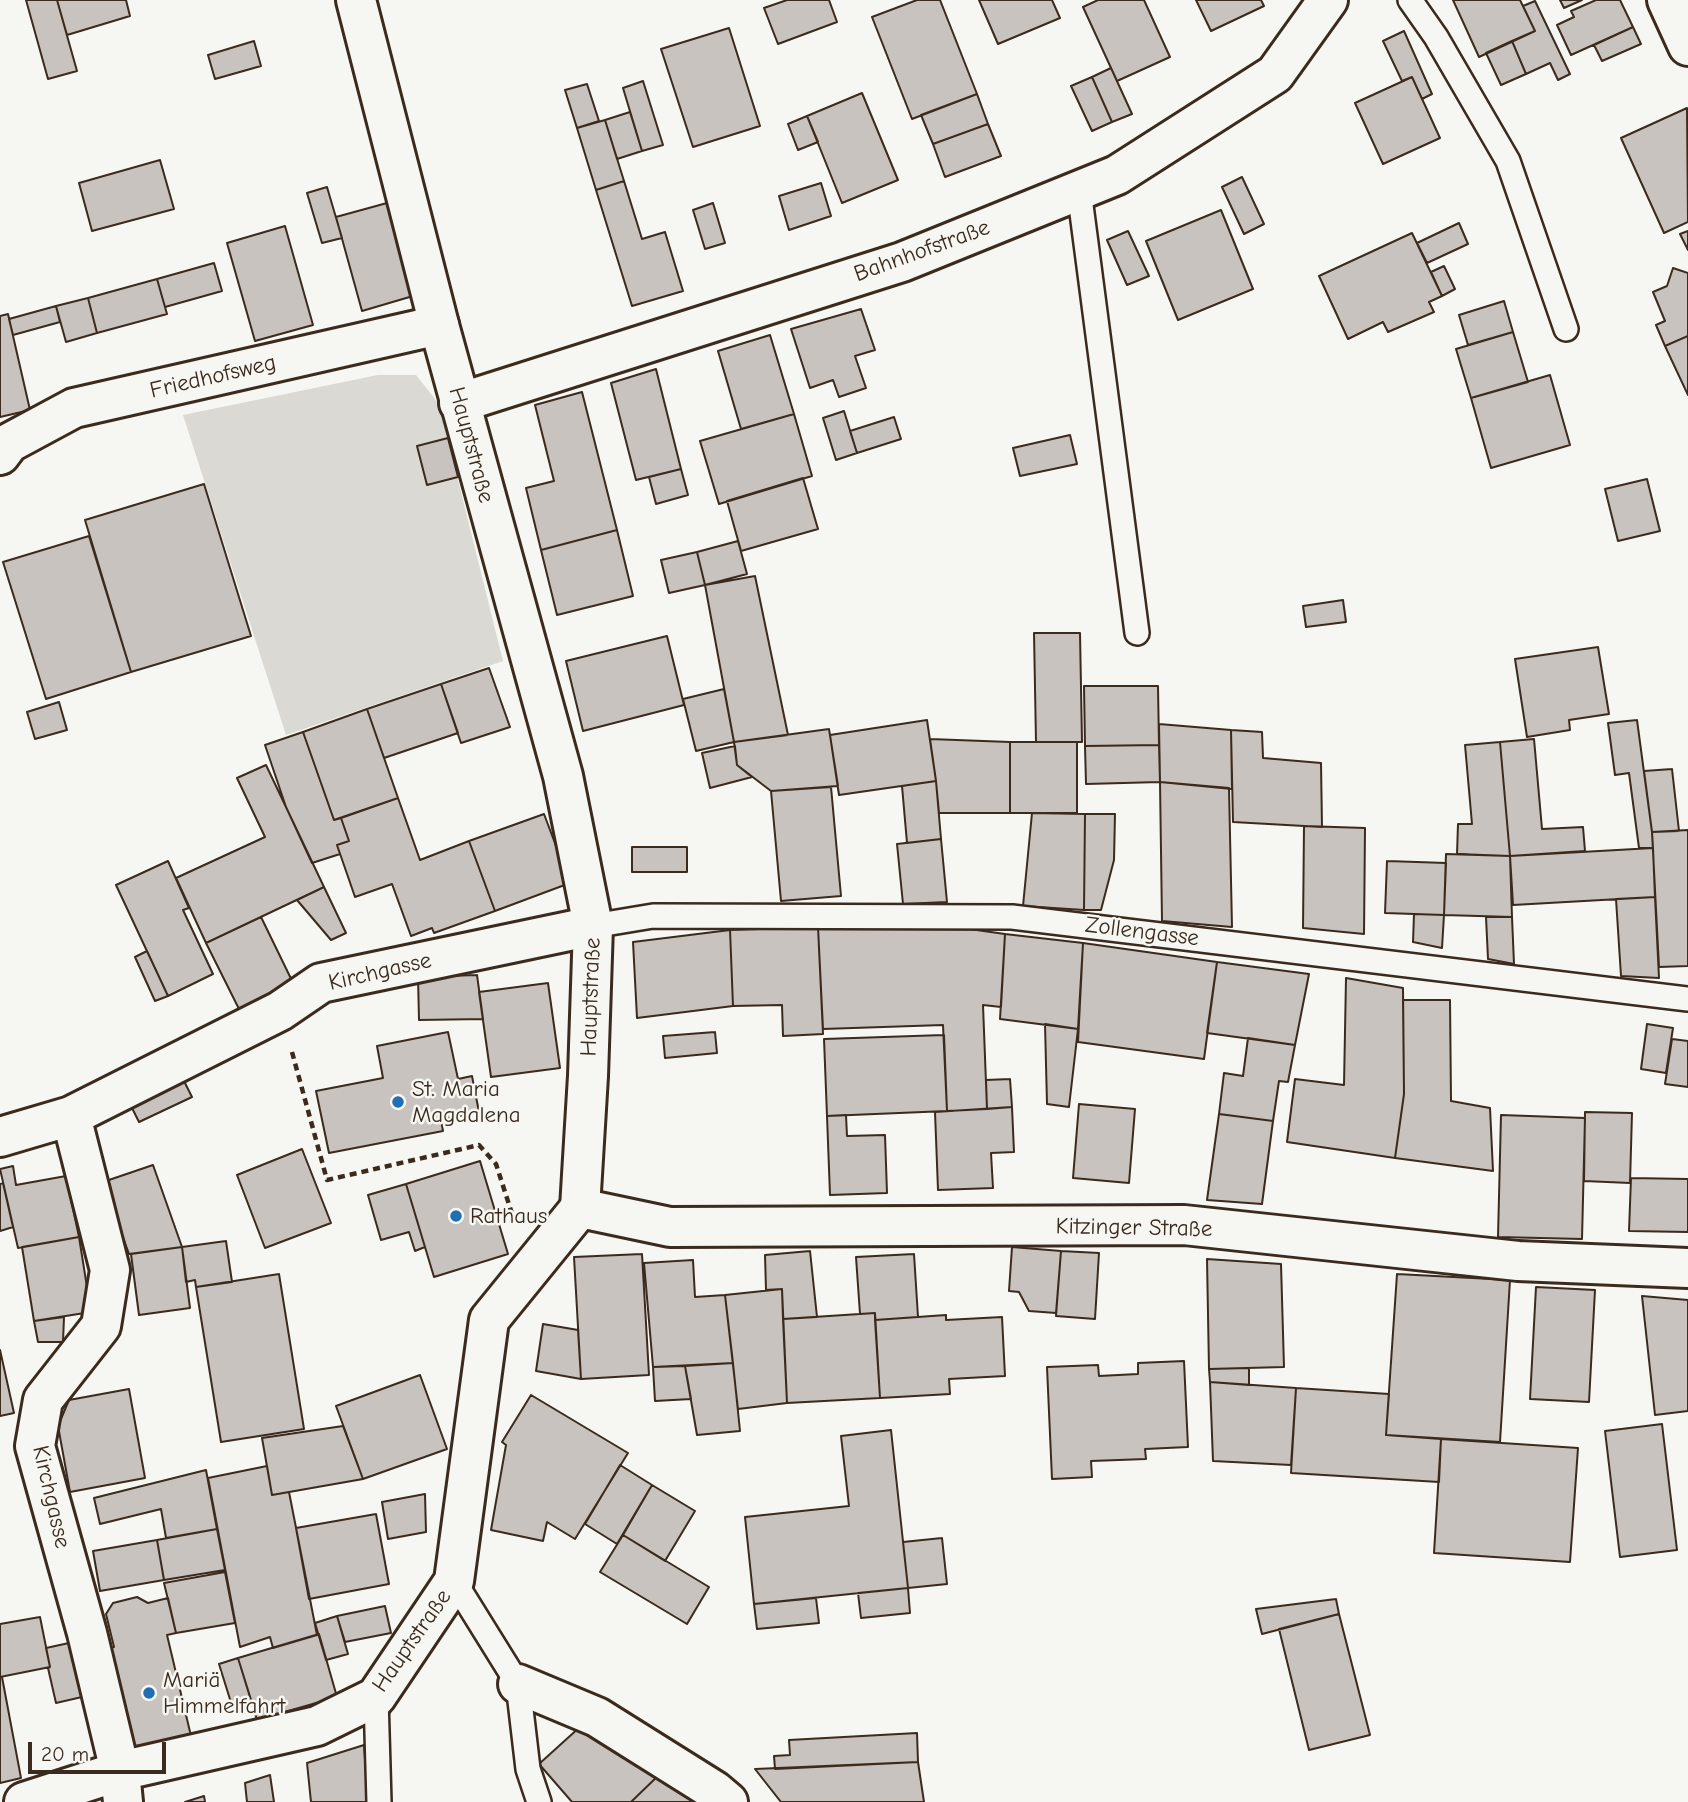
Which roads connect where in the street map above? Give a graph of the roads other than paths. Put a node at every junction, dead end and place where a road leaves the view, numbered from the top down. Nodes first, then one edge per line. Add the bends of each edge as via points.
1 (356, 0) edge
2 (1328, 0) edge
3 (1410, 0) edge
4 (1667, 0) edge
5 (1688, 46) edge
6 (1079, 190) junction
7 (439, 326) junction
8 (1566, 329) dead end
9 (460, 403) junction
10 (0, 455) edge
11 (1137, 633) dead end
12 (593, 926) junction
13 (1688, 999) edge
14 (71, 1116) junction
15 (0, 1137) edge
16 (580, 1208) junction
17 (1688, 1268) edge
18 (454, 1581) junction
19 (518, 1684) junction
20 (376, 1697) junction
21 (121, 1786) edge
22 (24, 1802) edge
23 (379, 1802) edge
24 (539, 1802) edge
25 (729, 1802) edge

1 - 7 street, Hauptstraße
2 - 6 street, Bahnhofstraße via 1275,74 1117,175
3 - 8 lane via 1508,161
4 - 5 street
6 - 9 street, Bahnhofstraße via 902,262
6 - 11 lane
7 - 9 street, Hauptstraße
7 - 10 street, Friedhofsweg via 74,408 9,443
9 - 12 street, Hauptstraße via 564,776
12 - 13 lane, Zollengasse via 653,916 1012,917
12 - 14 street, Kirchgasse via 321,983 281,1011
12 - 16 street, Hauptstraße
14 - 15 street, Kirchgasse
14 - 21 street, Kirchgasse via 110,1270 101,1326 43,1400 35,1446 87,1633
16 - 17 street, Kitzinger Straße via 670,1227 1184,1225 1518,1261
16 - 18 street, Hauptstraße via 489,1320
18 - 19 lane
18 - 20 street, Hauptstraße
19 - 24 lane via 528,1769
19 - 25 street via 597,1717
20 - 21 street, Hauptstraße via 317,1726
20 - 23 lane
21 - 22 street, Hauptstraße

